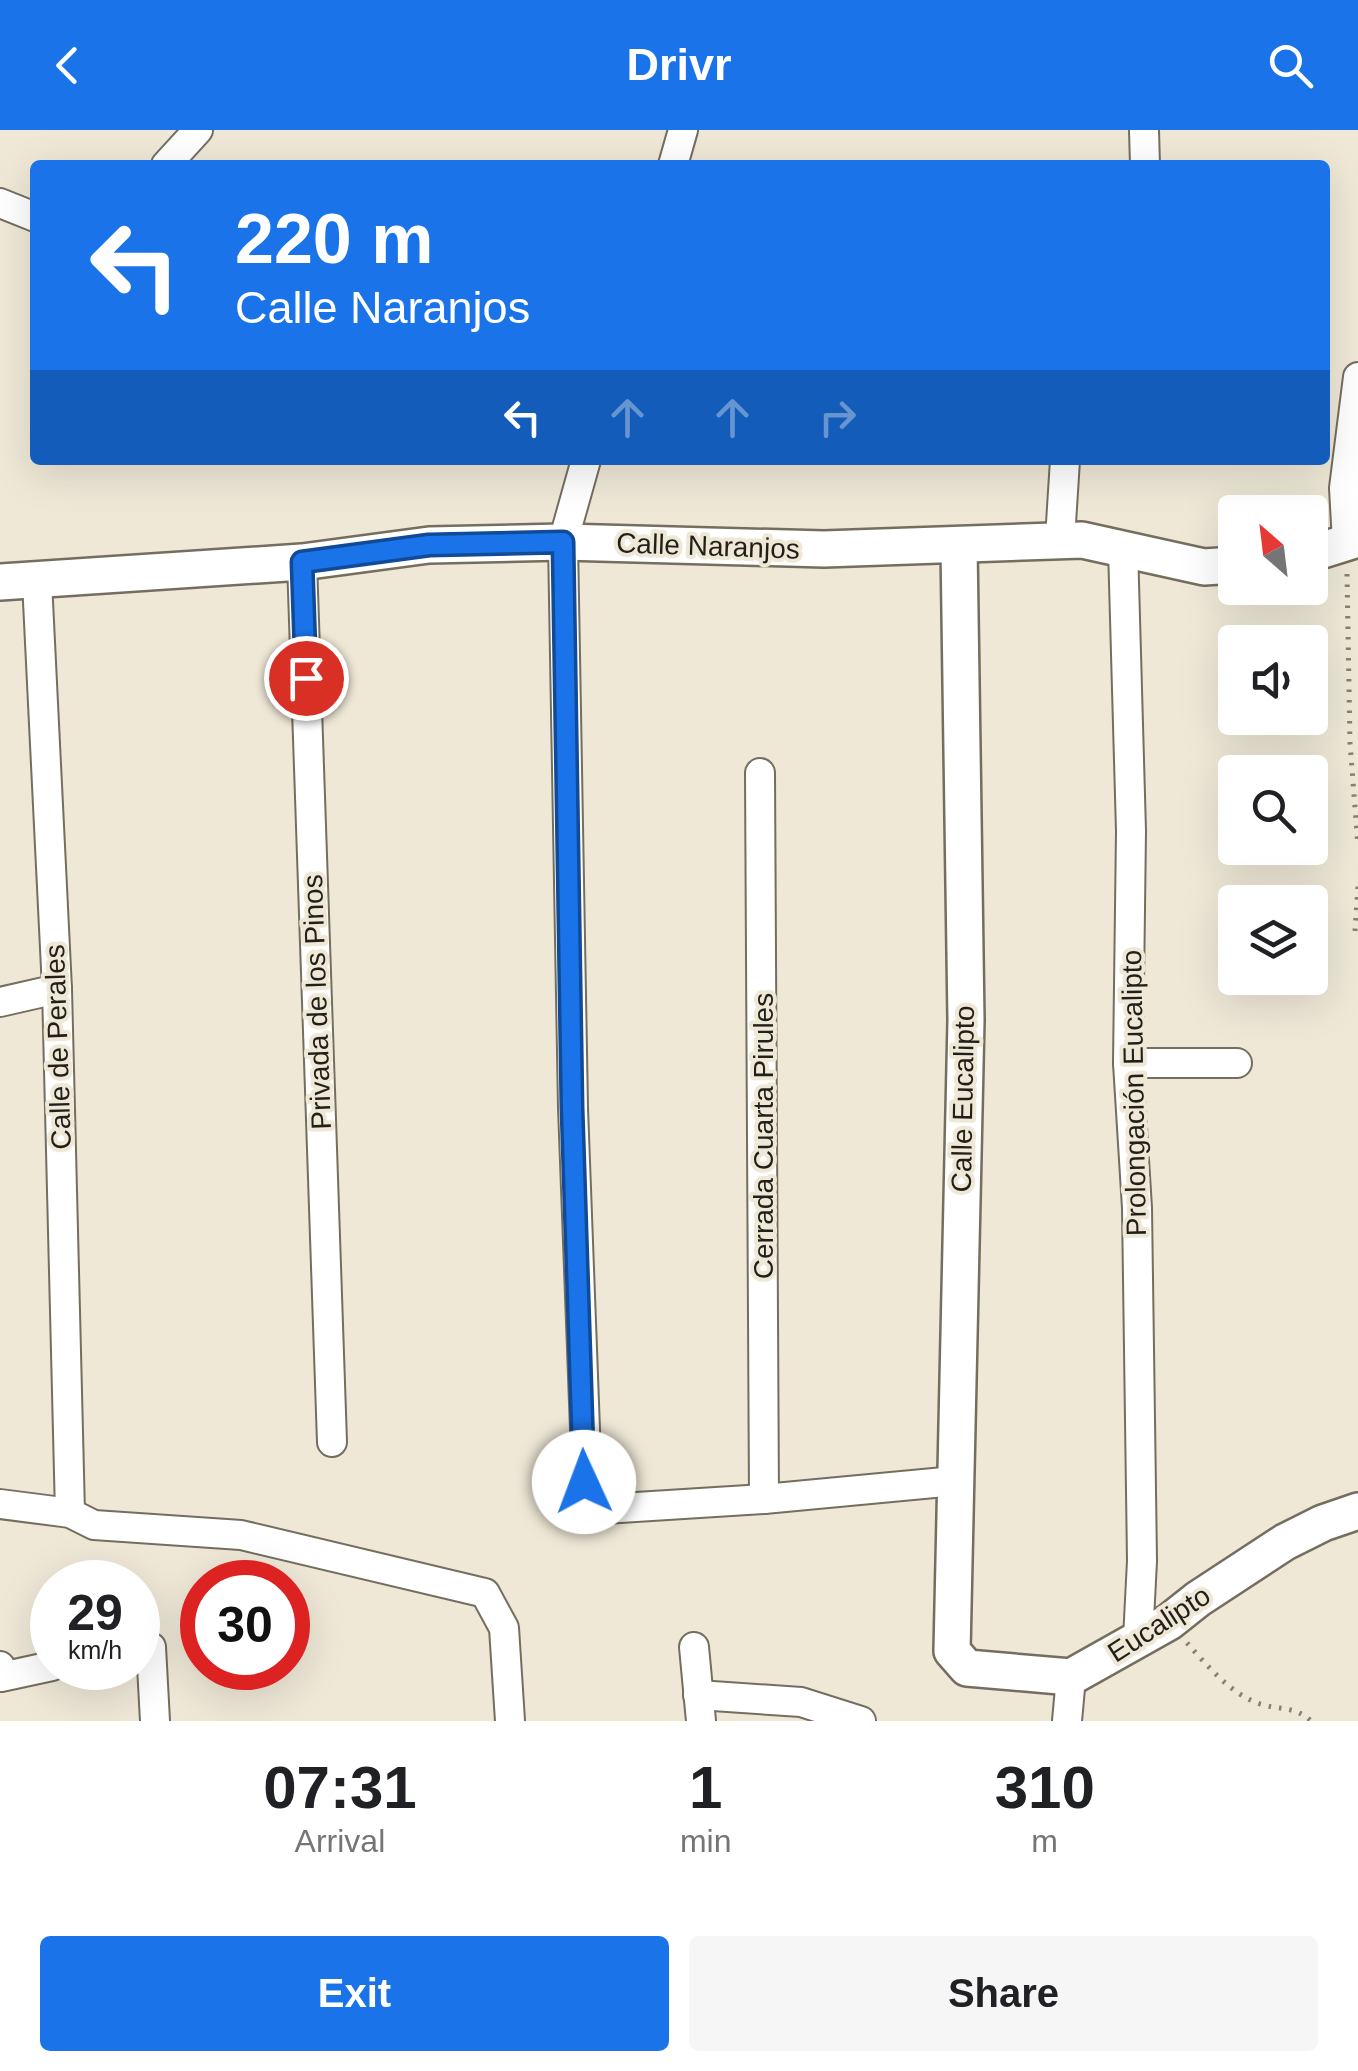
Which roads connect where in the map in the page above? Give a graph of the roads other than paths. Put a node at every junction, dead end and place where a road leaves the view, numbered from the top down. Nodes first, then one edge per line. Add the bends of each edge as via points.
1 (198, 130) edge
2 (684, 130) edge
3 (1144, 130) edge
4 (171, 160) edge
5 (675, 160) edge
6 (1145, 160) edge
7 (0, 203) edge
8 (30, 215) edge
9 (1358, 378) edge
10 (585, 465) edge
11 (1065, 465) edge
12 (1060, 539) junction
13 (1353, 540) edge
14 (563, 542) junction
15 (960, 546) junction
16 (1124, 547) junction
17 (1328, 548) edge
18 (302, 562) junction
19 (1218, 567) edge
20 (37, 581) junction
21 (0, 582) edge
22 (760, 773) dead end
23 (58, 989) junction
24 (0, 1002) edge
25 (1128, 1063) junction
26 (1237, 1063) dead end
27 (332, 1442) dead end
28 (955, 1481) junction
29 (764, 1499) junction
30 (0, 1504) edge
31 (1358, 1511) edge
32 (70, 1513) junction
33 (1138, 1639) junction
34 (694, 1647) dead end
35 (0, 1666) edge
36 (30, 1671) edge
37 (1071, 1677) junction
38 (153, 1690) edge
39 (699, 1708) edge
40 (155, 1721) edge
41 (510, 1721) edge
42 (861, 1721) edge
43 (1067, 1721) edge

1 - 4 street
2 - 5 street
3 - 6 street
7 - 8 street
9 - 13 street via 1344,488
10 - 14 street
11 - 12 street
12 - 15 street, Calle Naranjos
12 - 16 street, Calle Naranjos
13 - 17 street
14 - 15 street, Calle Naranjos
14 - 18 street, Calle Naranjos via 429,545
14 - 29 street via 572,1108 588,1510
15 - 28 street, Calle Eucalipto via 966,1020
16 - 19 street, Calle Naranjos
16 - 25 street, Prolongación Eucalipto
18 - 20 street, Calle Naranjos
18 - 27 street, Privada de los Pinos
20 - 21 street, Calle Naranjos
20 - 23 street, Calle de Perales
22 - 29 street, Cerrada Cuarta Pirules
23 - 24 street
23 - 32 street, Calle de Perales
25 - 26 street
25 - 33 street, Prolongación Eucalipto via 1137,1208
28 - 29 street
28 - 37 street, Calle Eucalipto via 952,1651 967,1668
30 - 32 street
31 - 33 street, Eucalipto via 1285,1542
32 - 41 street via 94,1524 241,1535 485,1593 504,1628
33 - 37 street, Eucalipto
34 - 39 street
35 - 36 street via 1,1677
37 - 43 street
38 - 40 street
39 - 42 street via 801,1702

